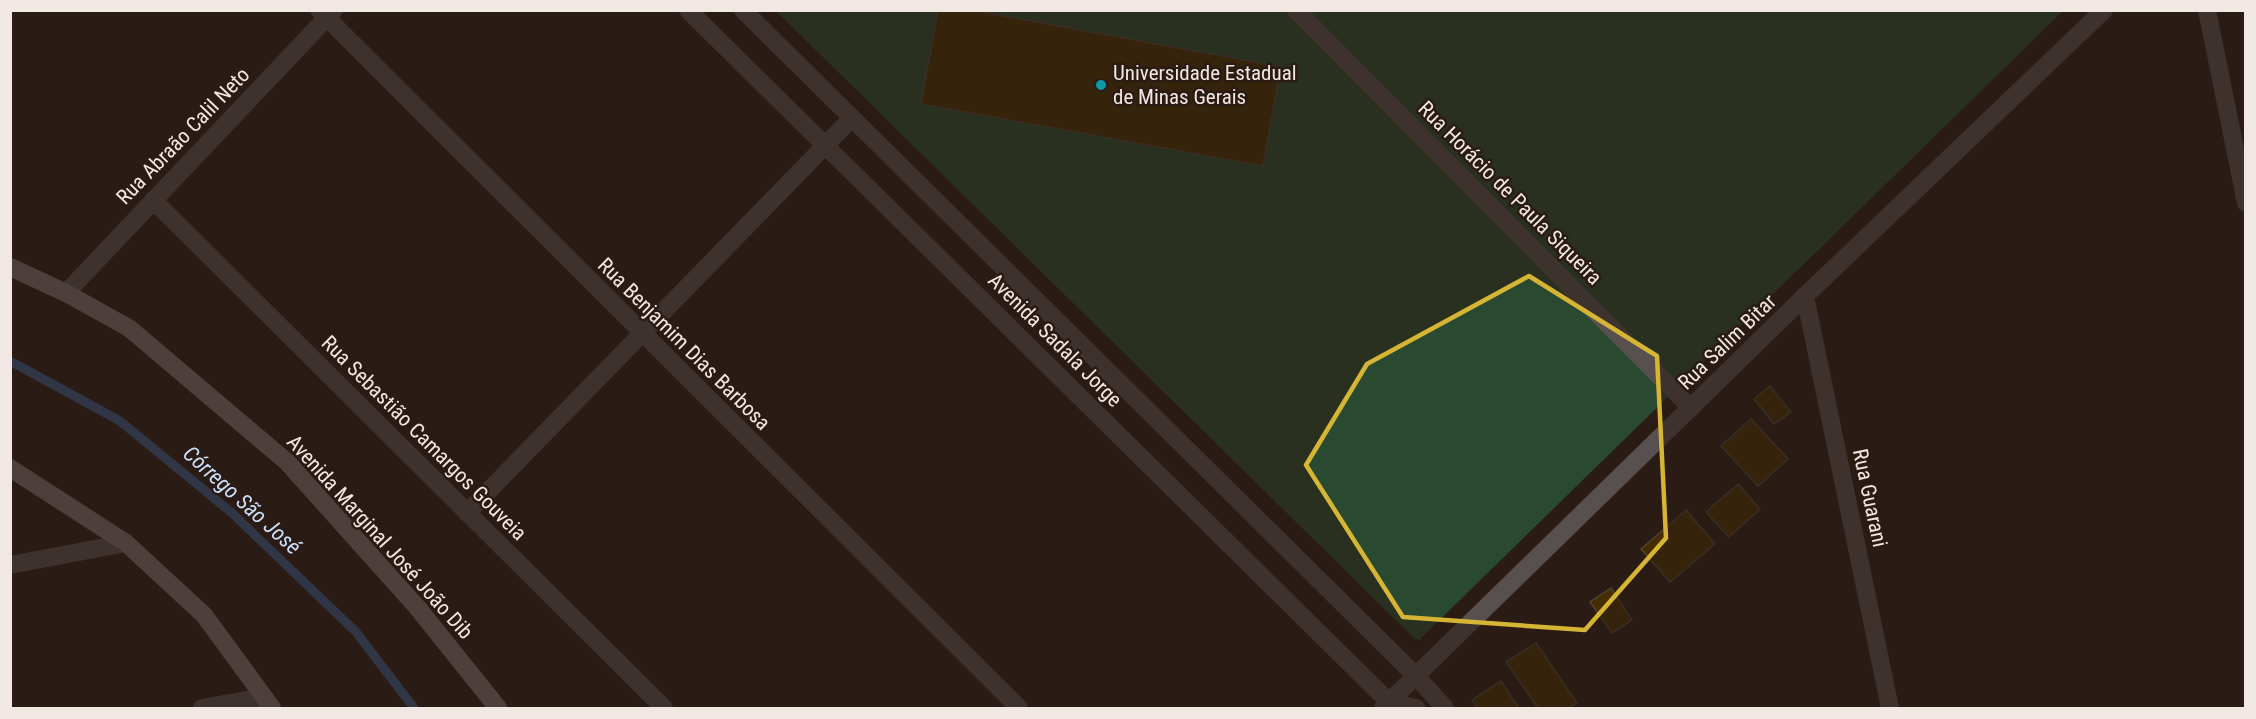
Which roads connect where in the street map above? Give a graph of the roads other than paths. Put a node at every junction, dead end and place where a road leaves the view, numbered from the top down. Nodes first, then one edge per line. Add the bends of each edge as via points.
1 (688, 10) edge
2 (743, 10) edge
3 (1296, 10) edge
4 (2104, 10) edge
5 (2207, 10) edge
6 (327, 13) edge
7 (852, 118) junction
8 (825, 146) junction
9 (153, 200) junction
10 (2246, 203) edge
11 (10, 267) edge
12 (66, 293) junction
13 (1805, 297) junction
14 (642, 333) junction
15 (1691, 408) junction
16 (10, 468) edge
17 (467, 513) junction
18 (126, 543) junction
19 (10, 565) edge
20 (1416, 676) junction
21 (268, 703) edge
22 (1386, 705) edge
23 (202, 708) edge
24 (498, 708) edge
25 (664, 708) edge
26 (1019, 708) edge
27 (1416, 708) edge
28 (1445, 708) edge
29 (1890, 708) edge

1 - 8 street, Avenida Sadala Jorge
2 - 7 street, Avenida Sadala Jorge
3 - 15 street, Rua Horácio de Paula Siqueira
4 - 13 street, Rua Salim Bitar
5 - 10 street
6 - 9 street, Rua Abraão Calil Neto
6 - 14 street, Rua Benjamim Dias Barbosa
7 - 8 street
7 - 20 street, Avenida Sadala Jorge
8 - 14 street
8 - 22 street, Avenida Sadala Jorge
9 - 12 street, Rua Abraão Calil Neto
9 - 17 street, Rua Sebastião Camargos Gouveia
11 - 12 main road, Avenida Marginal José João Dib
12 - 24 main road, Avenida Marginal José João Dib via 129,327 287,462 417,607
13 - 15 street, Rua Salim Bitar
13 - 29 street, Rua Guarani
14 - 17 street
14 - 26 street, Rua Benjamim Dias Barbosa
15 - 20 street, Rua Salim Bitar
16 - 18 main road
17 - 25 street, Rua Sebastião Camargos Gouveia
18 - 19 street
18 - 21 main road via 204,615
20 - 22 street, Rua Salim Bitar
20 - 28 street, Avenida Sadala Jorge
21 - 23 street
22 - 27 street

